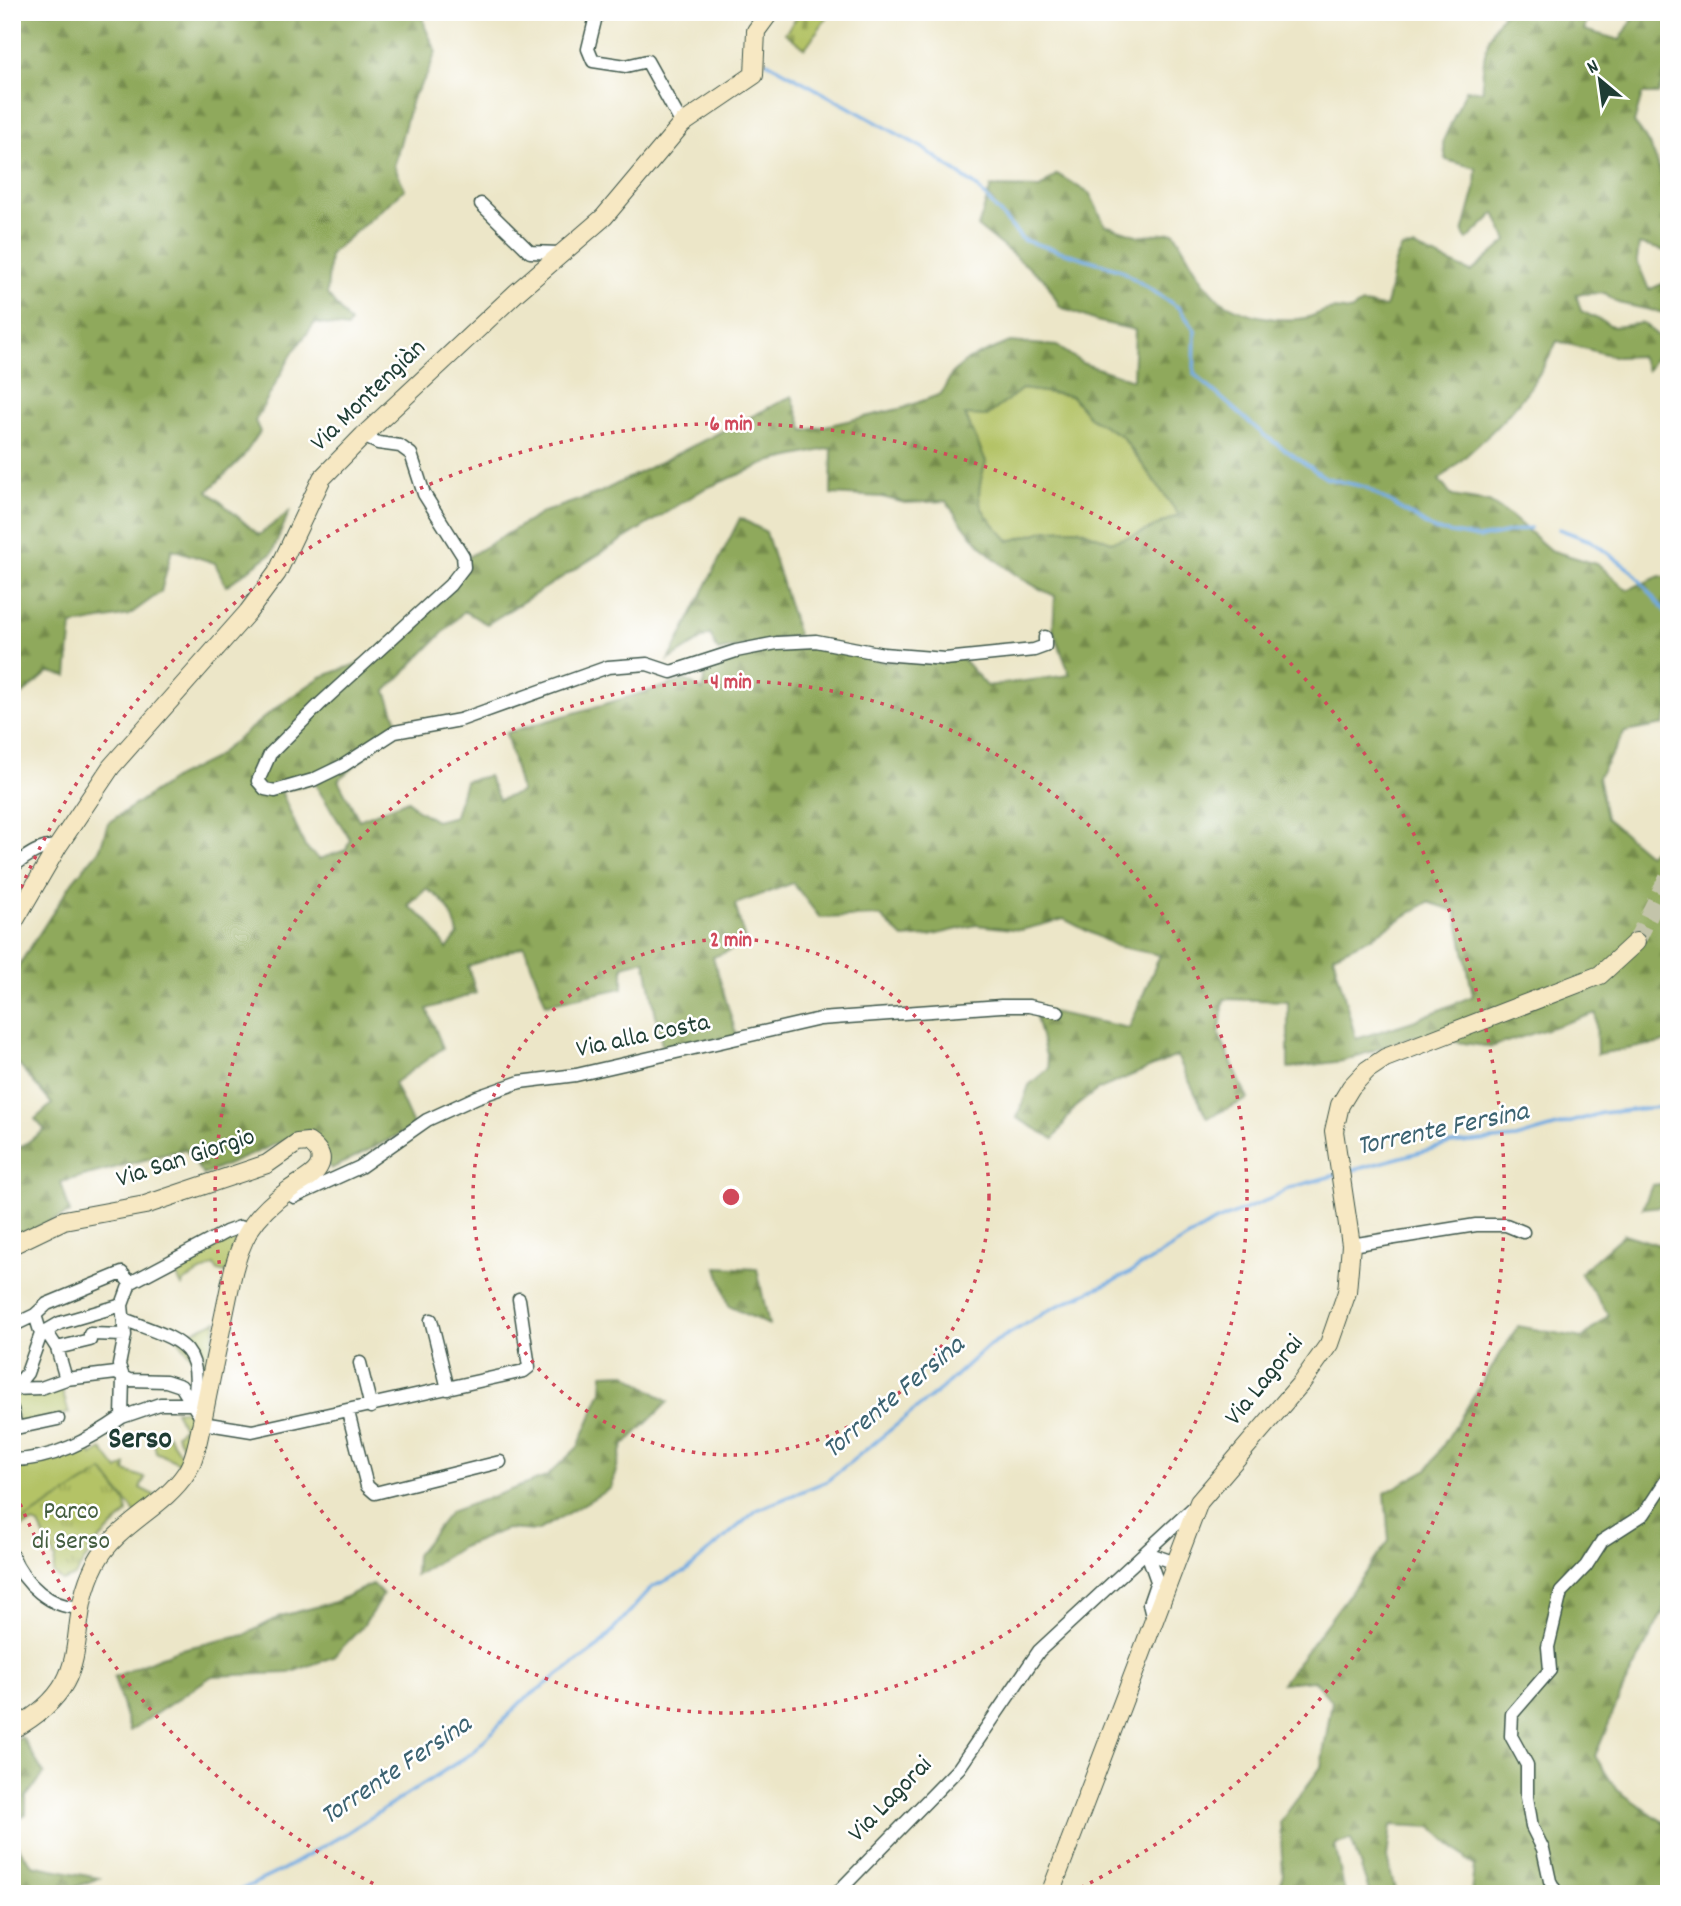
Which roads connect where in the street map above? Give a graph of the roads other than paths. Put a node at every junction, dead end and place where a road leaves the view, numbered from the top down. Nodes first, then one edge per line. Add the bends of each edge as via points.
1 (597, 12) edge
2 (757, 12) edge
3 (770, 12) edge
4 (756, 31) junction
5 (682, 124) junction
6 (481, 204) dead end
7 (560, 253) junction
8 (363, 436) junction
9 (1045, 637) dead end
10 (58, 846) junction
11 (12, 867) edge
12 (12, 925) edge
13 (1636, 942) tunnel mouth
14 (1058, 1012) dead end
15 (267, 1206) junction
16 (249, 1228) junction
17 (1522, 1232) dead end
18 (12, 1245) edge
19 (1351, 1245) junction
20 (130, 1283) junction
21 (519, 1298) dead end
22 (122, 1305) junction
23 (35, 1315) junction
24 (124, 1319) junction
25 (431, 1321) dead end
26 (12, 1326) edge
27 (43, 1333) junction
28 (125, 1335) junction
29 (57, 1348) junction
30 (360, 1363) dead end
31 (123, 1377) junction
32 (66, 1379) junction
33 (13, 1389) edge
34 (448, 1389) junction
35 (370, 1407) junction
36 (12, 1409) edge
37 (348, 1412) junction
38 (199, 1415) junction
39 (122, 1417) junction
40 (58, 1419) dead end
41 (14, 1428) edge
42 (12, 1460) edge
43 (500, 1462) dead end
44 (1669, 1476) edge
45 (1199, 1502) junction
46 (1147, 1553) junction
47 (12, 1556) edge
48 (1176, 1563) junction
49 (18, 1578) edge
50 (82, 1606) junction
51 (1154, 1621) junction
52 (12, 1730) edge
53 (836, 1894) edge
54 (1050, 1894) edge
55 (1557, 1894) edge

1 - 5 street via 588,49 593,61 626,66 647,61
2 - 4 street
3 - 4 street
4 - 5 street, Via Montengiàn via 754,75
5 - 7 street, Via Montengiàn via 604,217
6 - 7 street via 530,252
7 - 8 street, Via Montengiàn
8 - 9 street via 400,446 411,454 424,494 463,556 464,567 270,754 258,781 265,789 275,791 313,780 395,732 460,720 608,667 647,664 671,672 736,651 816,641 883,654 945,659 1034,650 1045,646
8 - 10 street, Via Montengiàn via 322,478 270,583 111,767
10 - 11 street via 33,851
10 - 12 street, Via Montengiàn
13 - 19 street, Via Lagorai via 1600,975 1434,1038 1367,1070 1340,1105 1334,1139
14 - 15 street, Via alla Costa via 1002,1006 820,1019 576,1075 520,1082 428,1120 360,1167 272,1210
15 - 16 street, Via San Giorgio
15 - 18 street, Via San Giorgio via 317,1170 321,1159 317,1148 308,1142 297,1143 267,1164 145,1205 64,1220
16 - 20 street via 226,1232
16 - 38 street, Via San Giorgio via 237,1250
17 - 19 street via 1506,1225 1476,1225
19 - 45 street, Via Lagorai via 1347,1292 1329,1344
20 - 22 street
20 - 23 street via 122,1273 47,1304
21 - 34 street via 529,1367
22 - 24 street
22 - 27 street via 60,1323
23 - 26 street
23 - 27 street
24 - 28 street
24 - 38 street via 180,1342 194,1359
25 - 34 street
27 - 29 street
27 - 33 street via 27,1373
28 - 29 street via 90,1334 90,1340
28 - 31 street via 119,1365
29 - 32 street
30 - 35 street
31 - 32 street via 116,1373
31 - 38 street via 181,1386
31 - 39 street
32 - 33 street via 41,1388
34 - 35 street
35 - 37 street
36 - 41 street
37 - 38 street via 252,1431
37 - 43 street via 366,1486 375,1493
38 - 39 street via 160,1404
38 - 50 street, Via San Giorgio via 188,1471 98,1559
39 - 42 street via 63,1450
40 - 41 street
44 - 55 street via 1644,1514 1602,1541 1561,1592 1548,1647 1550,1670 1512,1714 1511,1736 1527,1765 1532,1827
45 - 46 street, Via Lagorai
45 - 48 street, Via Lagorai
46 - 48 street
46 - 51 street, Via Lagorai via 1157,1581 1149,1604
46 - 53 street, Via Lagorai via 1039,1651 959,1768
47 - 49 street
48 - 51 street, Via Lagorai
49 - 50 street via 59,1606
50 - 52 street, Via San Giorgio via 78,1648 69,1677 49,1704
51 - 54 street, Via Lagorai

